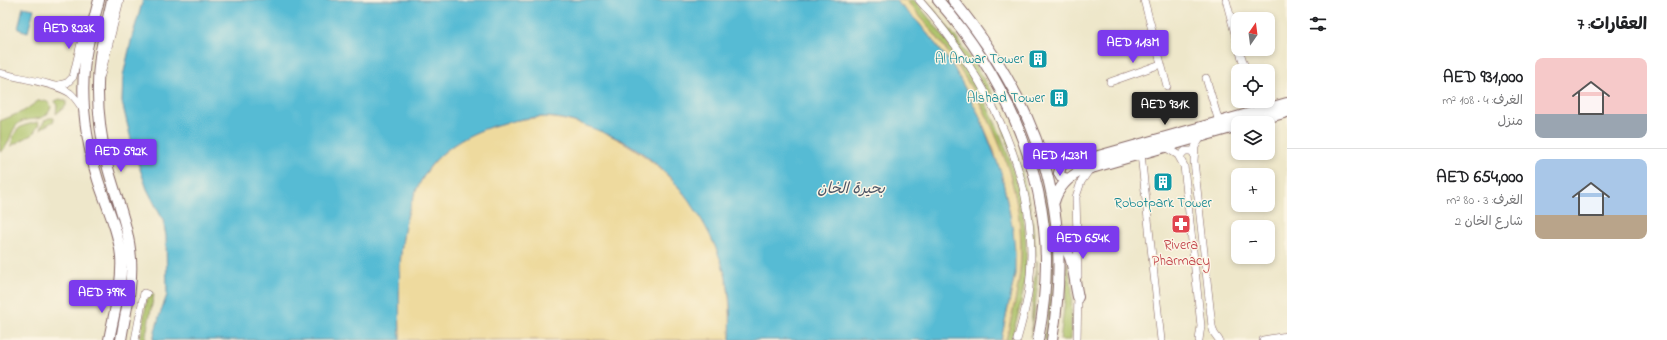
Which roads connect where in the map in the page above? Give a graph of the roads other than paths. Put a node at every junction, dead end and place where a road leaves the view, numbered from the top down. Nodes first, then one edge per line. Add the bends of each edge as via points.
1 (93, 0) edge
2 (99, 0) edge
3 (112, 0) edge
4 (120, 0) edge
5 (919, 0) edge
6 (938, 0) edge
7 (953, 0) edge
8 (1144, 0) edge
9 (1226, 0) edge
10 (1231, 19) edge
11 (93, 23) junction
12 (1161, 64) junction
13 (0, 73) edge
14 (1206, 78) dead end
15 (1110, 82) dead end
16 (98, 83) junction
17 (55, 86) junction
18 (1167, 86) dead end
19 (1287, 103) edge
20 (1275, 104) edge
21 (1252, 108) edge
22 (84, 111) junction
23 (1287, 112) edge
24 (1273, 116) edge
25 (1219, 122) junction
26 (1231, 128) edge
27 (1201, 137) junction
28 (1165, 147) junction
29 (1042, 153) junction
30 (1141, 154) junction
31 (1194, 154) junction
32 (1181, 159) junction
33 (1064, 163) junction
34 (1090, 169) junction
35 (1068, 179) junction
36 (1054, 202) junction
37 (1058, 237) junction
38 (121, 275) junction
39 (131, 276) junction
40 (118, 293) junction
41 (147, 294) dead end
42 (130, 295) junction
43 (1078, 297) junction
44 (1287, 336) edge
45 (1201, 339) edge
46 (1215, 339) edge
47 (109, 340) edge
48 (121, 340) edge
49 (135, 340) edge
50 (1018, 340) edge
51 (1038, 340) edge
52 (1052, 340) edge
53 (1077, 340) edge
54 (1161, 340) edge
55 (1263, 340) edge

1 - 11 street
2 - 11 street
3 - 16 street via 100,55
4 - 16 street via 106,61
5 - 50 street via 949,36 977,76 1000,120 1016,161 1027,210 1031,258 1028,300
6 - 51 street via 990,71 1012,113 1029,159 1041,207 1045,242 1045,278
7 - 29 street via 1007,76
8 - 12 street
9 - 10 street
11 - 17 street via 81,43 73,77 67,83
11 - 22 street via 85,61
12 - 15 street
12 - 18 street
13 - 17 street
14 - 25 street
16 - 39 street via 102,137 129,239
17 - 22 street via 72,95
19 - 20 street
21 - 25 street
22 - 38 street via 91,154 118,238
23 - 24 street
25 - 33 street via 1077,162
26 - 27 street
27 - 28 street
27 - 31 street
28 - 30 street
28 - 32 street
29 - 33 street
29 - 36 street
30 - 34 street
30 - 54 street
31 - 32 street via 1185,151
31 - 46 street
32 - 45 street via 1185,170
33 - 35 street via 1059,168 1059,173
34 - 35 street
34 - 43 street via 1081,182 1076,198
35 - 36 street
36 - 37 street
37 - 43 street via 1072,260
37 - 52 street via 1058,292
38 - 39 street
38 - 40 street
39 - 42 street
40 - 42 street
40 - 47 street
41 - 49 street via 144,293
42 - 48 street
43 - 53 street
44 - 55 street

